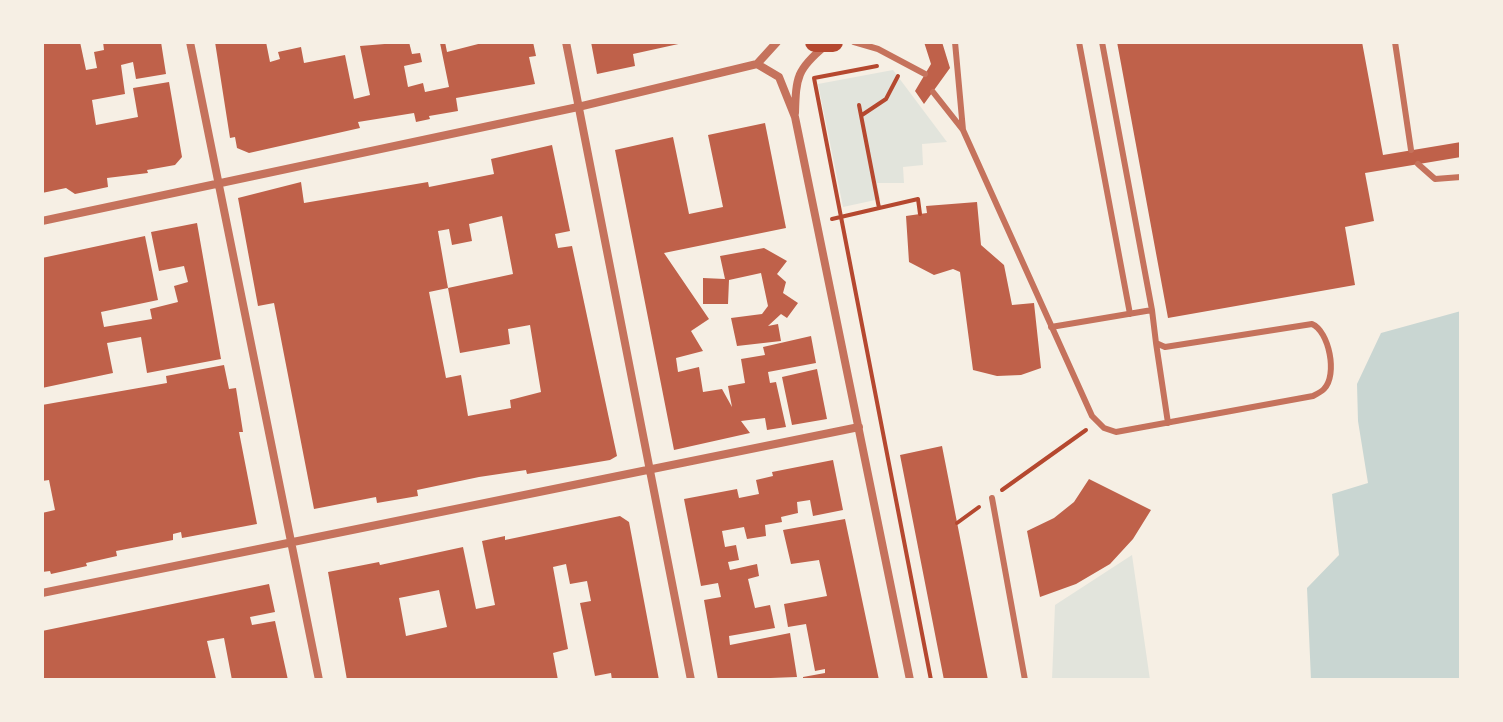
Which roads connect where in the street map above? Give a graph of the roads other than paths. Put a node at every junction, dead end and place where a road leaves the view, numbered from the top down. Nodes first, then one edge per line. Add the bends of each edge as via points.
1 (190, 42) edge
2 (566, 42) edge
3 (777, 42) edge
4 (815, 42) edge
5 (831, 42) edge
6 (854, 42) edge
7 (955, 42) edge
8 (1079, 42) edge
9 (1102, 42) edge
10 (1395, 42) edge
11 (757, 64) junction
12 (925, 74) road end
13 (933, 92) dead end
14 (578, 107) junction
15 (795, 117) junction
16 (963, 130) junction
17 (1411, 150) dead end
18 (1418, 164) dead end
19 (1461, 177) edge
20 (219, 185) junction
21 (42, 221) edge
22 (1152, 310) junction
23 (1130, 314) junction
24 (1051, 327) junction
25 (1156, 343) junction
26 (1168, 423) junction
27 (859, 427) junction
28 (649, 469) junction
29 (992, 498) road end
30 (291, 543) junction
31 (42, 593) edge
32 (319, 680) edge
33 (691, 680) edge
34 (910, 680) edge
35 (1025, 680) edge

1 - 20 street
2 - 14 street
3 - 11 street
4 - 5 main road
5 - 15 street via 796,79
6 - 12 lane
7 - 16 lane
8 - 23 lane
9 - 22 lane
10 - 17 lane
11 - 14 street
11 - 15 street via 779,77
13 - 16 lane
14 - 20 street
14 - 28 street
15 - 27 street
16 - 24 lane
18 - 19 lane via 1435,179
20 - 21 street
20 - 30 street
22 - 23 lane
22 - 25 lane
23 - 24 lane
24 - 26 lane via 1097,421 1116,432
25 - 26 lane
25 - 26 lane via 1165,347 1312,324 1326,336 1330,378 1313,396
27 - 28 street
27 - 34 street
28 - 30 street
28 - 33 street
29 - 35 lane
30 - 31 street
30 - 32 street

